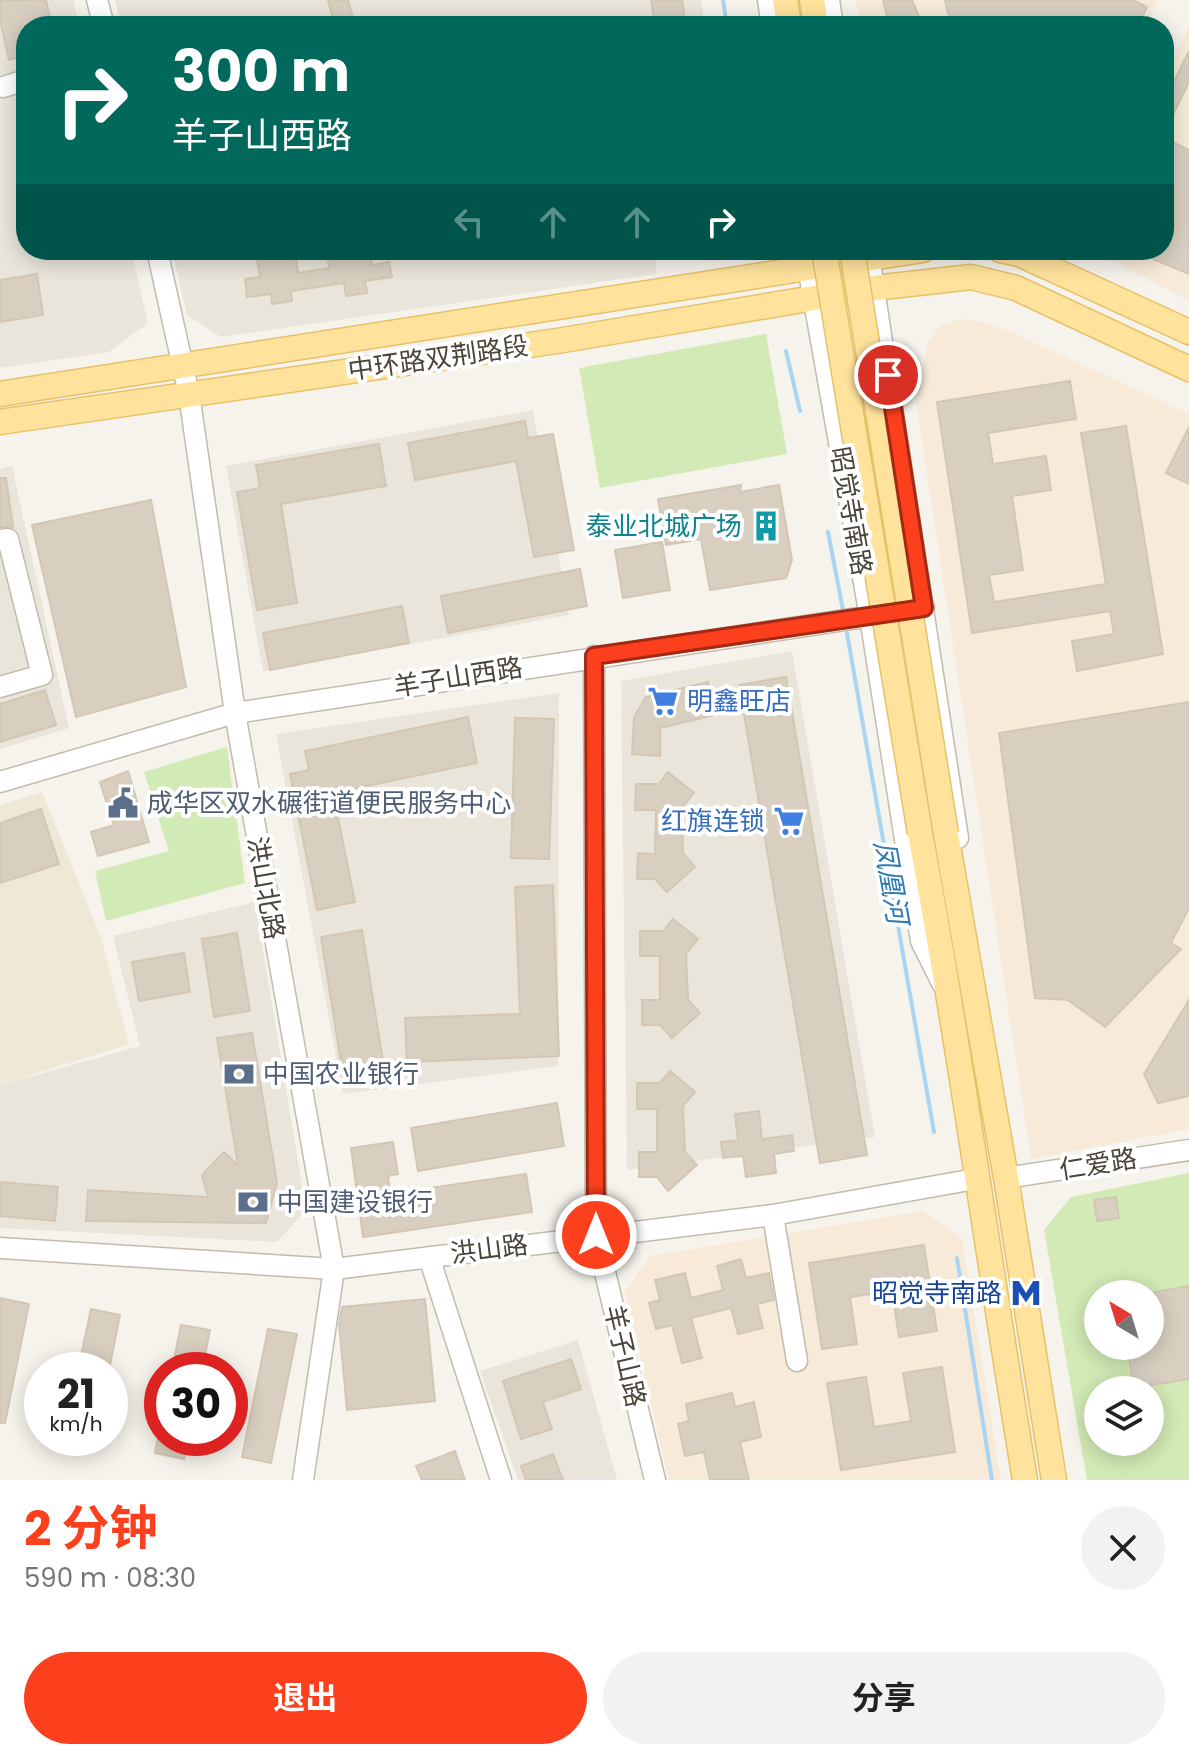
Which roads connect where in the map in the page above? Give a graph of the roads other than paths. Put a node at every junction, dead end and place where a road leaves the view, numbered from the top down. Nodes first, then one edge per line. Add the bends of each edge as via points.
1 (16, 83) edge
2 (3, 87) dead end
3 (159, 260) edge
4 (806, 260) edge
5 (826, 260) edge
6 (864, 260) edge
7 (865, 260) edge
8 (1032, 260) edge
9 (874, 288) junction
10 (812, 300) junction
11 (1189, 332) edge
12 (184, 368) junction
13 (1189, 369) edge
14 (0, 394) edge
15 (189, 394) junction
16 (0, 422) edge
17 (0, 540) edge
18 (924, 608) junction
19 (870, 617) junction
20 (594, 656) junction
21 (0, 687) edge
22 (235, 713) junction
23 (0, 782) edge
24 (963, 1002) junction
25 (1189, 1150) edge
26 (1006, 1178) junction
27 (975, 1179) junction
28 (773, 1215) junction
29 (596, 1235) junction
30 (0, 1248) edge
31 (429, 1257) junction
32 (334, 1269) junction
33 (797, 1361) dead end
34 (303, 1480) edge
35 (501, 1480) edge
36 (655, 1480) edge
37 (1025, 1480) edge
38 (1054, 1480) edge

1 - 2 street
3 - 12 street, 洪山北路
4 - 10 street, 昭觉寺南路
4 - 12 main road, 中环路双荆路段
5 - 24 main road, 昭觉寺南路, bridge via 920,833
6 - 24 main road, 昭觉寺南路, bridge via 946,834
7 - 9 street, 昭觉寺南路
8 - 11 main road
9 - 10 main road, 中环路双荆路段
9 - 13 main road, 中环路双荆路段 via 971,277 1016,288
9 - 18 street, 昭觉寺南路
10 - 15 main road, 中环路双荆路段
10 - 19 street, 昭觉寺南路
12 - 14 main road, 中环路双荆路段
12 - 15 street, 洪山北路
15 - 16 main road, 中环路双荆路段
15 - 22 street, 洪山北路
17 - 21 street via 8,539 42,675
18 - 19 street, 羊子山西路
18 - 24 street, 昭觉寺南路 via 973,936
19 - 20 street, 羊子山西路
19 - 24 street, 昭觉寺南路 via 921,941
20 - 22 street, 羊子山西路
20 - 29 street, 羊子山路
22 - 23 street, 羊子山西路
22 - 32 street, 洪山北路
24 - 26 main road, 昭觉寺南路
24 - 27 main road, 昭觉寺南路
25 - 26 street, 仁爱路
26 - 38 main road, 昭觉寺南路
27 - 28 street, 洪山路
27 - 37 main road, 昭觉寺南路
28 - 29 street, 洪山路
28 - 33 street
29 - 31 street, 洪山路
29 - 36 street, 羊子山路
30 - 32 street, 洪山路
31 - 32 street, 洪山路
31 - 35 street
32 - 34 street, 洪山北路

